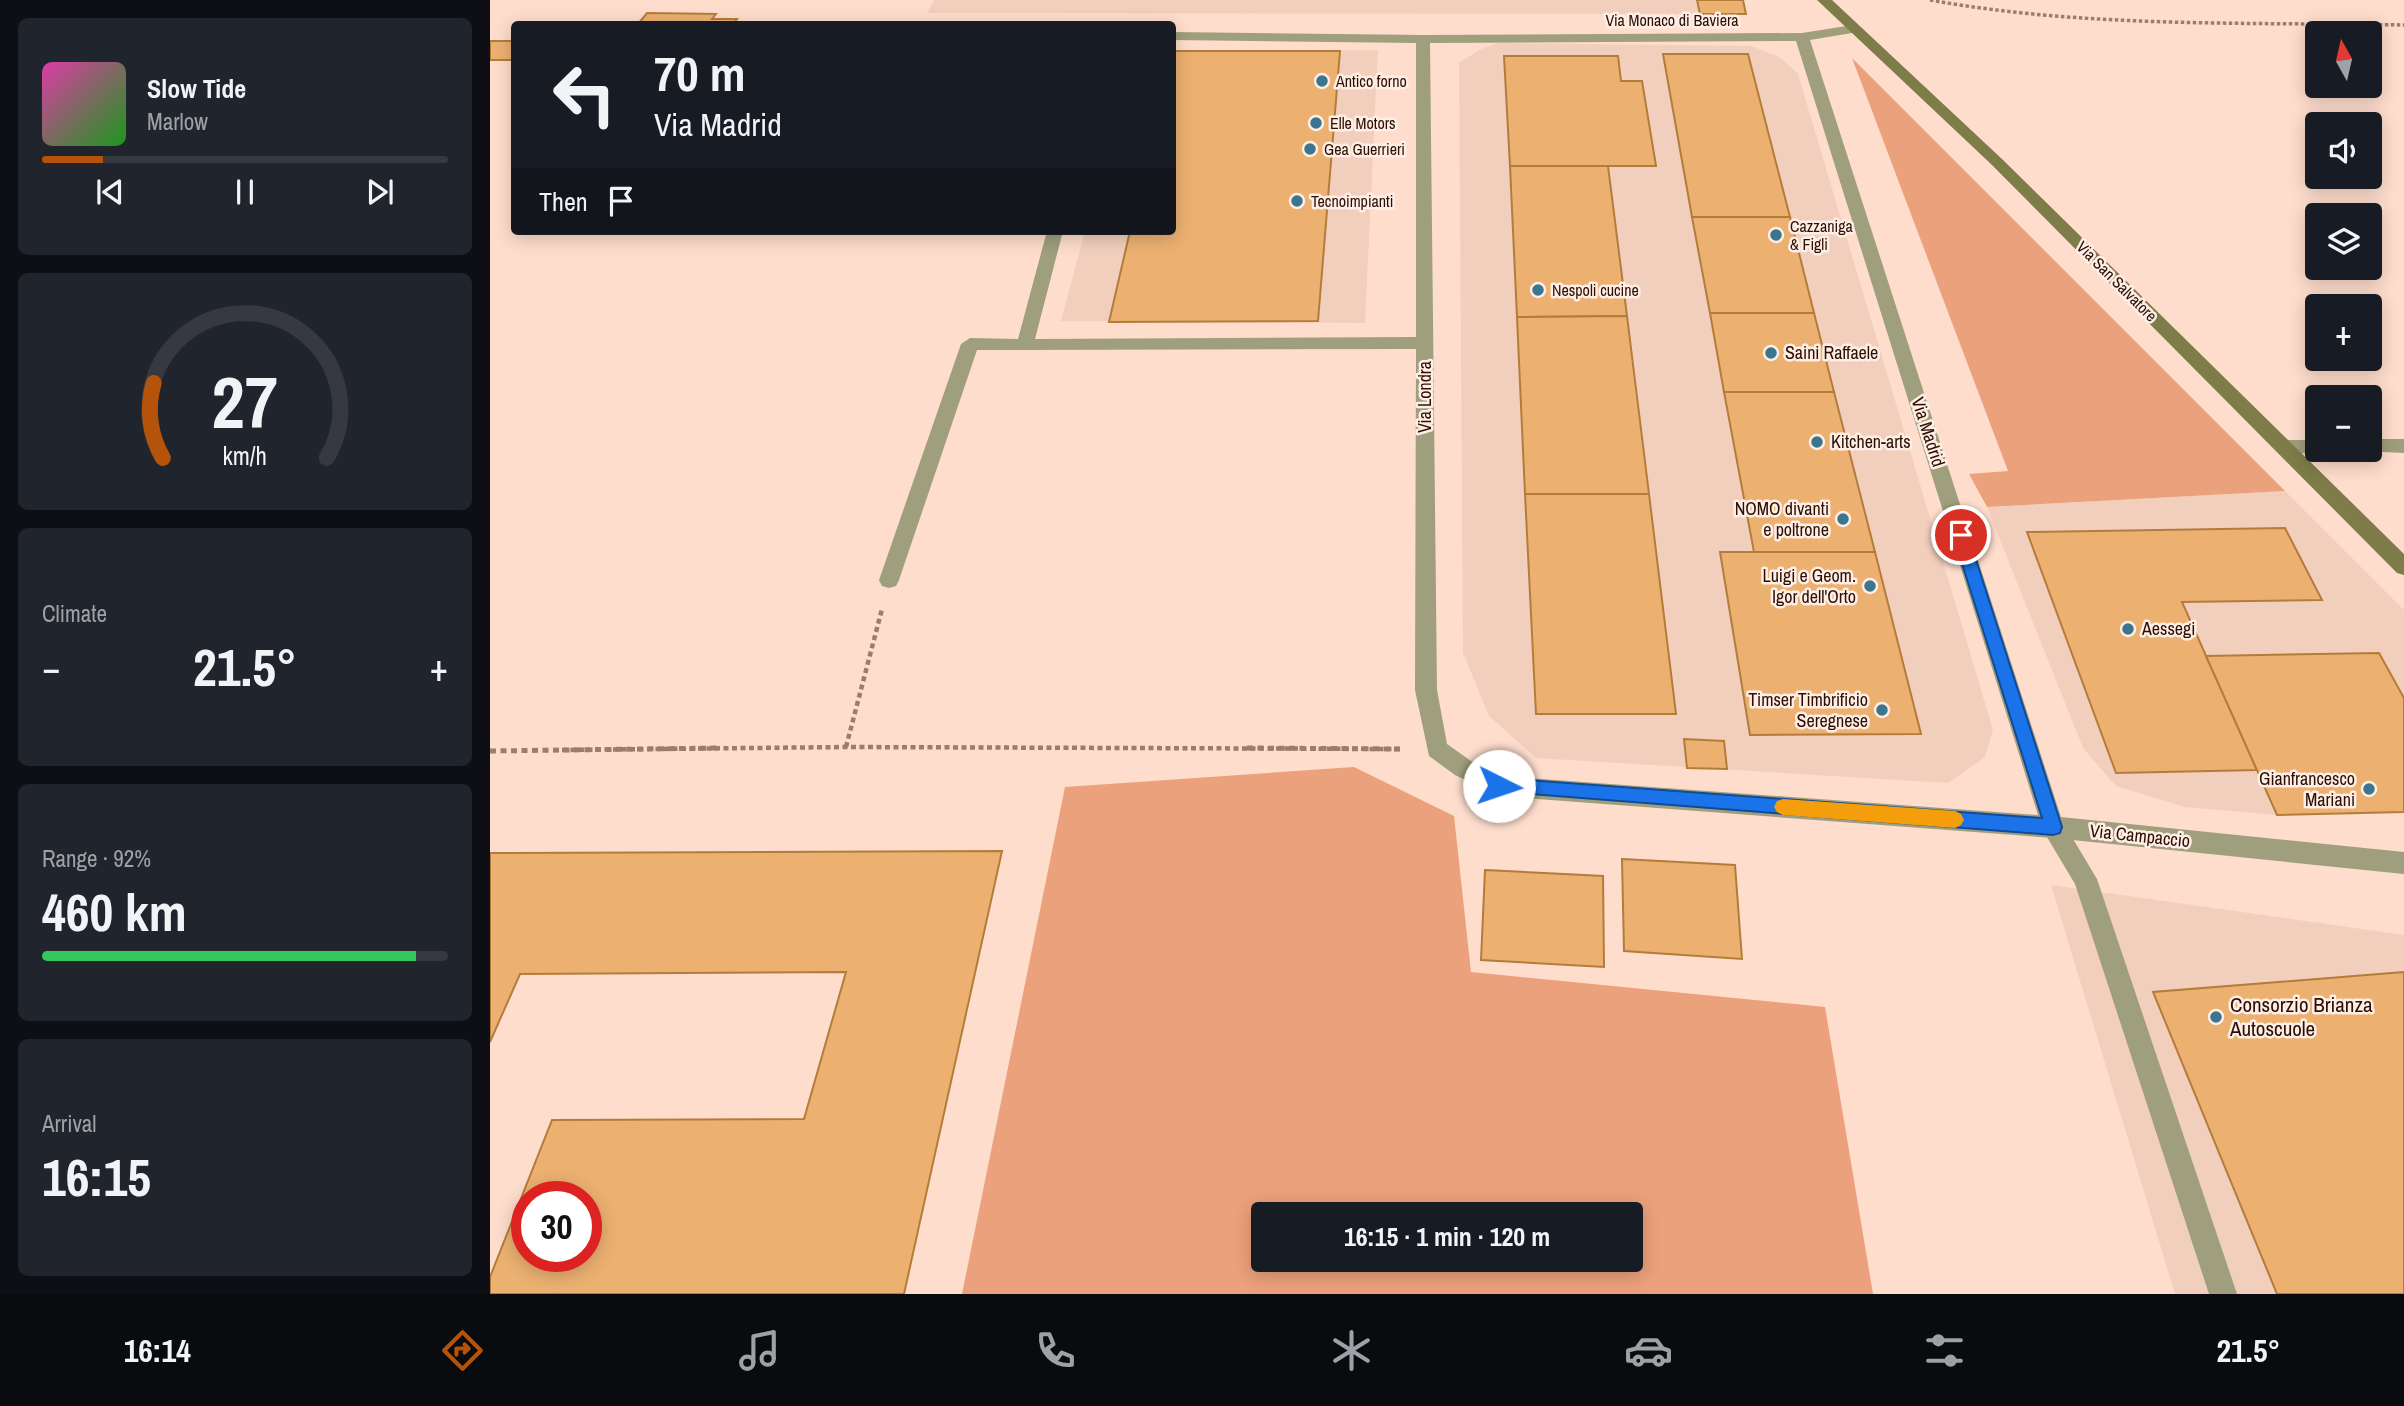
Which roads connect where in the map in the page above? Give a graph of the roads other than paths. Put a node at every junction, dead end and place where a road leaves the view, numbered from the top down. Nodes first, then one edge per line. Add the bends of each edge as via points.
1 (1824, 0) edge
2 (1853, 29) junction
3 (1176, 36) edge
4 (1802, 37) junction
5 (1423, 39) junction
6 (1054, 235) edge
7 (1424, 343) junction
8 (1025, 345) junction
9 (2382, 446) edge
10 (2404, 446) edge
11 (2285, 447) junction
12 (2305, 447) edge
13 (2404, 567) edge
14 (889, 580) road end
15 (1499, 786) joint
16 (2053, 827) junction
17 (2404, 863) edge
18 (2223, 1294) edge

1 - 2 street, Via San Salvatore
2 - 4 street, Via Monaco di Baviera
2 - 11 street, Via San Salvatore via 1997,162
3 - 5 street
4 - 5 street, Via Monaco di Baviera
4 - 16 street, Via Madrid
5 - 7 street, Via Londra
6 - 8 street
7 - 8 street
7 - 15 street, Via Londra via 1426,690 1437,748
8 - 14 street via 970,344
9 - 10 street
11 - 12 street
11 - 13 street, Via San Salvatore
15 - 16 street, Via Campaccio
16 - 17 street, Via Campaccio
16 - 18 street, Via Madrid via 2085,879

